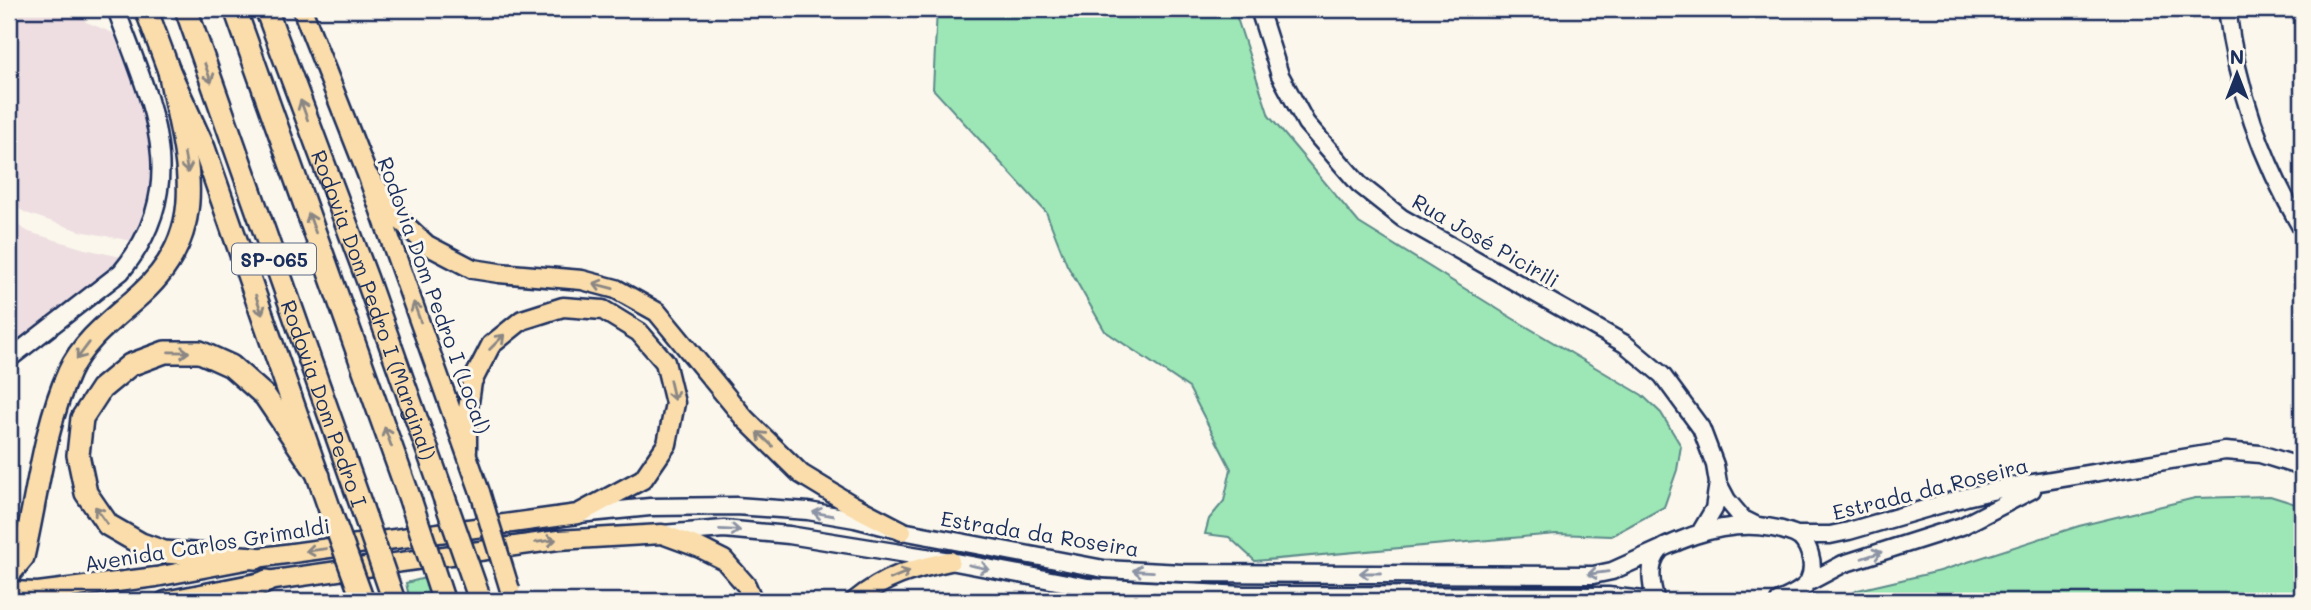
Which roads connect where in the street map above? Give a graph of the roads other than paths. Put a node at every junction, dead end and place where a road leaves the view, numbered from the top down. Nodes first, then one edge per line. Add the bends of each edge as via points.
1 (116, 9) edge
2 (146, 9) edge
3 (186, 9) edge
4 (235, 9) edge
5 (266, 9) edge
6 (302, 9) edge
7 (1259, 9) edge
8 (2227, 9) edge
9 (169, 71) junction
10 (367, 174) junction
11 (2302, 229) edge
12 (9, 359) edge
13 (467, 452) junction
14 (2302, 467) edge
15 (318, 476) junction
16 (2074, 477) junction
17 (1718, 483) junction
18 (578, 514) junction
19 (1757, 527) junction
20 (902, 531) junction
21 (1701, 531) junction
22 (662, 534) junction
23 (1797, 535) junction
24 (1661, 549) junction
25 (256, 558) junction
26 (950, 561) junction
27 (9, 574) edge
28 (267, 581) junction
29 (1809, 582) junction
30 (9, 591) edge
31 (512, 595) edge
32 (480, 598) edge
33 (443, 600) edge
34 (164, 601) edge
35 (227, 601) edge
36 (363, 601) edge
37 (394, 601) edge
38 (753, 601) edge
39 (855, 601) edge
40 (1654, 601) edge
41 (1779, 601) edge

1 - 12 street via 152,107 161,151 156,208 147,232 121,272
2 - 9 highway, SP-065
3 -> 37 highway, Rodovia Dom Pedro I / SP-065, bridge
33 -> 4 highway, SP-065, bridge
32 -> 5 highway, Rodovia Dom Pedro I (Marginal), bridge
6 - 10 main road, Rodovia Dom Pedro I (Local)
7 - 17 street, Rua José Picirili via 1280,75 1306,123 1359,184 1402,218 1625,344 1653,367 1701,428
8 - 11 street via 2235,66 2258,139
9 -> 15 highway, SP-065 via 204,148
9 -> 27 highway via 188,170 186,224 171,258 148,288 83,348 69,372 54,416 23,557
13 -> 10 main road, Rodovia Dom Pedro I (Local)
20 -> 10 main road via 801,474 745,419 657,312 616,289 582,280 473,269 427,245 399,219
13 -> 18 main road via 472,382 492,345 522,320 553,310 603,310 639,331 665,362 675,403 667,444 643,479
13 - 31 main road, Rodovia Dom Pedro I (Local), bridge
14 - 16 street, Estrada da Roseira via 2260,454 2225,451
25 -> 15 highway via 164,552 108,525 86,493 78,455 82,418 101,389 130,365 165,352 200,352 231,366 265,396
15 - 36 highway, SP-065, bridge
16 - 23 street, Estrada da Roseira via 1966,497 1830,535
29 -> 16 street, Estrada da Roseira via 1843,564 1962,527 2021,494
17 - 19 street via 1734,510
17 - 21 street via 1714,509
20 -> 18 street, Estrada da Roseira via 808,511 736,506
18 -> 25 main road, Avenida Carlos Grimaldi
19 - 21 street, Estrada da Roseira
19 - 23 street, Estrada da Roseira
24 -> 20 street, Estrada da Roseira via 1592,575 1182,573 1104,569
21 - 24 street, Estrada da Roseira
22 -> 26 street, Estrada da Roseira via 724,529 789,535
28 -> 22 main road via 558,540
22 - 38 main road via 724,560 746,585
23 - 29 street via 1810,552
24 - 40 street, Estrada da Roseira via 1652,572
25 - 30 main road, Avenida Carlos Grimaldi via 143,578 38,592
39 -> 26 main road via 903,572
26 -> 40 street, Estrada da Roseira via 1088,587 1244,595 1608,596
28 - 34 main road
28 - 35 highway
29 - 41 street, Estrada da Roseira

